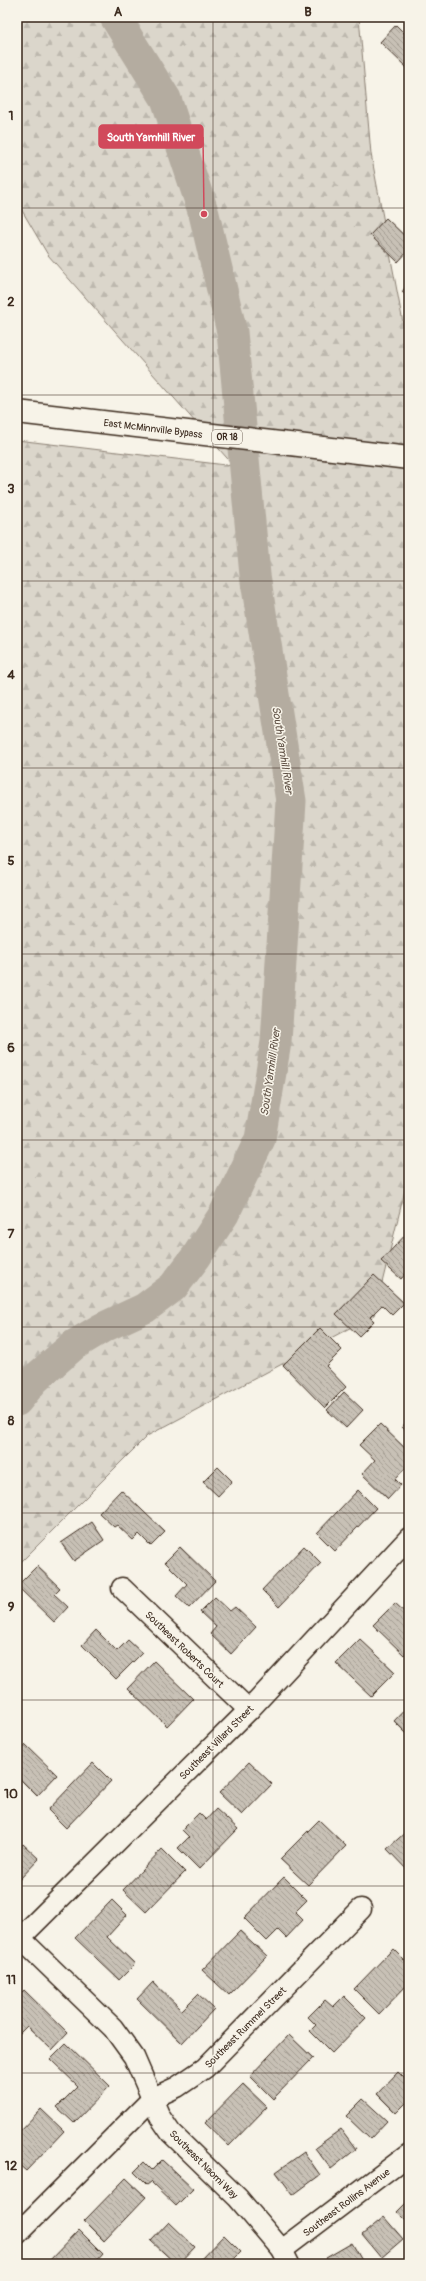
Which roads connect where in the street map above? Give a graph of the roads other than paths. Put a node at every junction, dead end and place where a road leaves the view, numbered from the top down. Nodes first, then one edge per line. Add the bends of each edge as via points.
1 (17, 412) edge
2 (409, 458) edge
3 (409, 1538) edge
4 (122, 1588) dead end
5 (249, 1710) junction
6 (361, 1909) dead end
7 (18, 1938) edge
8 (153, 2098) junction
9 (409, 2154) edge
10 (17, 2234) edge
11 (286, 2257) edge

1 - 2 highway, East McMinnville Bypass / OR 18
3 - 5 street, Southeast Villard Street
4 - 5 street, Southeast Roberts Court
5 - 7 street, Southeast Villard Street
6 - 8 street, Southeast Rummel Street via 205,2068 177,2087
7 - 8 street, Southeast Naomi Way via 113,2028 134,2058
8 - 10 street, Southeast Rummel Street
8 - 11 street, Southeast Naomi Way via 171,2133 238,2198
9 - 11 street, Southeast Rollins Avenue

